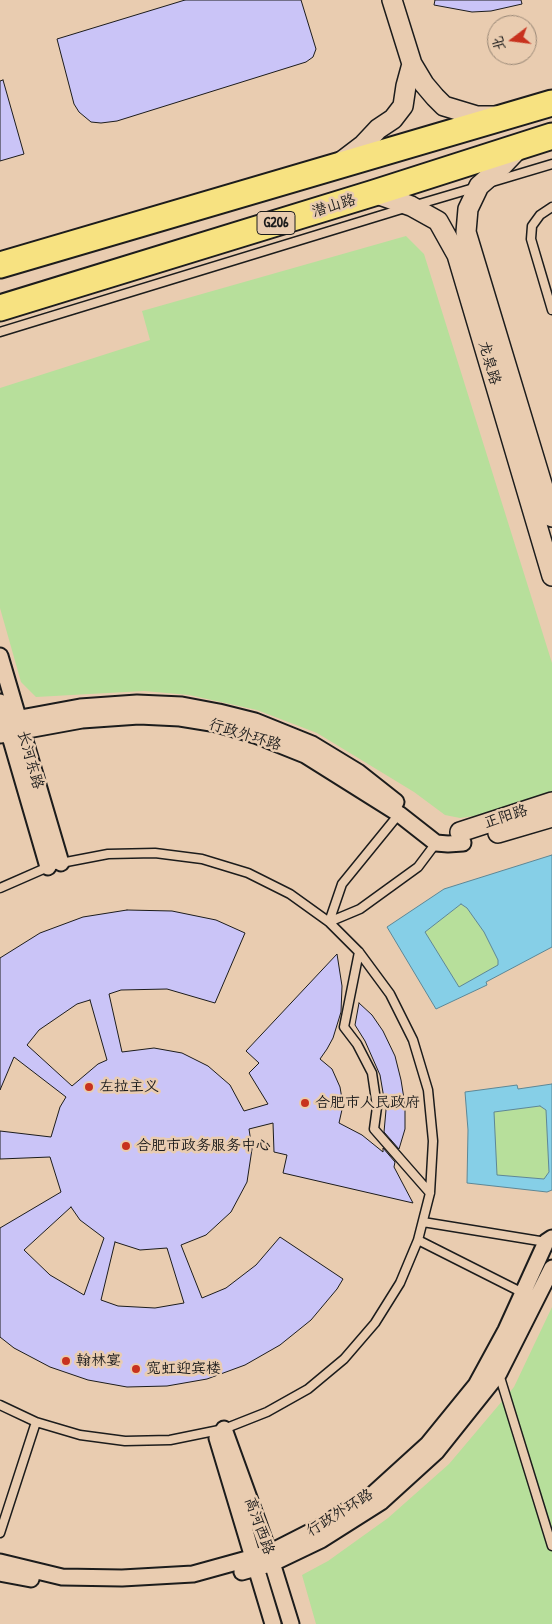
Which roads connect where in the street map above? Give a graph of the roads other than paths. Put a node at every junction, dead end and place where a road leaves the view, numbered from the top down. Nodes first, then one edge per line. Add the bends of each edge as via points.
1 (392, 0) edge
2 (412, 64) junction
3 (552, 103) edge
4 (510, 116) junction
5 (552, 136) edge
6 (522, 145) junction
7 (552, 164) edge
8 (334, 166) junction
9 (479, 186) junction
10 (374, 193) junction
11 (411, 206) junction
12 (552, 208) edge
13 (0, 265) edge
14 (0, 308) edge
15 (552, 310) edge
16 (0, 332) edge
17 (547, 522) edge
18 (552, 576) edge
19 (0, 656) edge
20 (0, 702) edge
21 (9, 726) edge
22 (552, 802) edge
23 (399, 814) junction
24 (552, 817) edge
25 (461, 838) junction
26 (436, 843) junction
27 (55, 865) junction
28 (0, 888) edge
29 (329, 922) junction
30 (359, 952) junction
31 (430, 1193) junction
32 (423, 1222) junction
33 (418, 1240) junction
34 (549, 1240) edge
35 (552, 1268) edge
36 (523, 1293) junction
37 (495, 1350) junction
38 (499, 1373) junction
39 (0, 1405) edge
40 (36, 1422) junction
41 (219, 1430) junction
42 (0, 1532) edge
43 (552, 1546) edge
44 (271, 1558) junction
45 (0, 1562) edge
46 (254, 1564) junction
47 (0, 1574) edge
48 (273, 1624) edge
49 (291, 1624) edge

1 - 2 street
2 - 4 street via 424,84 444,106 477,116
2 - 8 street via 404,106 363,145
3 - 4 main road, G206
4 - 8 main road, G206
5 - 6 main road, 潜山路 / G206
6 - 9 street, 龙泉路
6 - 10 main road, 潜山路 / G206
7 - 9 lane
8 - 13 main road, G206
9 - 11 lane
9 - 17 street, 龙泉路 via 468,209 466,232
10 - 11 street, 龙泉路
10 - 14 main road, 潜山路 / G206
11 - 16 lane
11 - 17 street, 龙泉路 via 438,221 457,255
12 - 15 lane via 540,215 532,226 531,239
17 - 18 street, 龙泉路
19 - 21 street, 长河东路
20 - 21 street, 长河东路
21 - 23 street, 行政外环路 via 139,716 217,724 304,755
21 - 25 street, 行政外环路 via 80,707 137,703 182,705 254,721 312,744 358,772 437,832
21 - 27 street, 长河东路
22 - 25 street, 正阳路
23 - 26 street, 行政外环路
23 - 29 lane via 342,884
24 - 25 street, 正阳路
25 - 26 street via 448,844
26 - 29 lane via 418,867 360,910
27 - 28 lane
27 - 29 lane via 108,854 155,853 202,859 248,873 290,894
29 - 30 lane
30 - 31 lane via 390,994 413,1040 428,1090 433,1141
30 - 31 lane via 344,1027 372,1073 377,1107 374,1129
31 - 32 lane
32 - 33 lane
32 - 34 lane
33 - 36 lane
33 - 41 lane via 400,1283 383,1311 344,1359 308,1389 267,1412
34 - 36 street, 行政外环路
35 - 38 street, 行政外环路
36 - 37 street, 行政外环路
37 - 38 lane
37 - 44 street, 行政外环路 via 476,1385 428,1444 373,1494
38 - 43 lane
38 - 44 street, 行政外环路 via 436,1452 381,1502 321,1540
39 - 40 lane
40 - 41 lane via 80,1435 125,1441 170,1440
40 - 42 lane
41 - 44 street, 高河西路
41 - 46 street, 高河西路
44 - 46 street, 行政外环路
44 - 49 street, 高河西路
45 - 46 street, 行政外环路 via 62,1577 122,1578 193,1574
46 - 47 street, 行政外环路 via 192,1583 120,1587 58,1584
46 - 48 street, 高河西路

